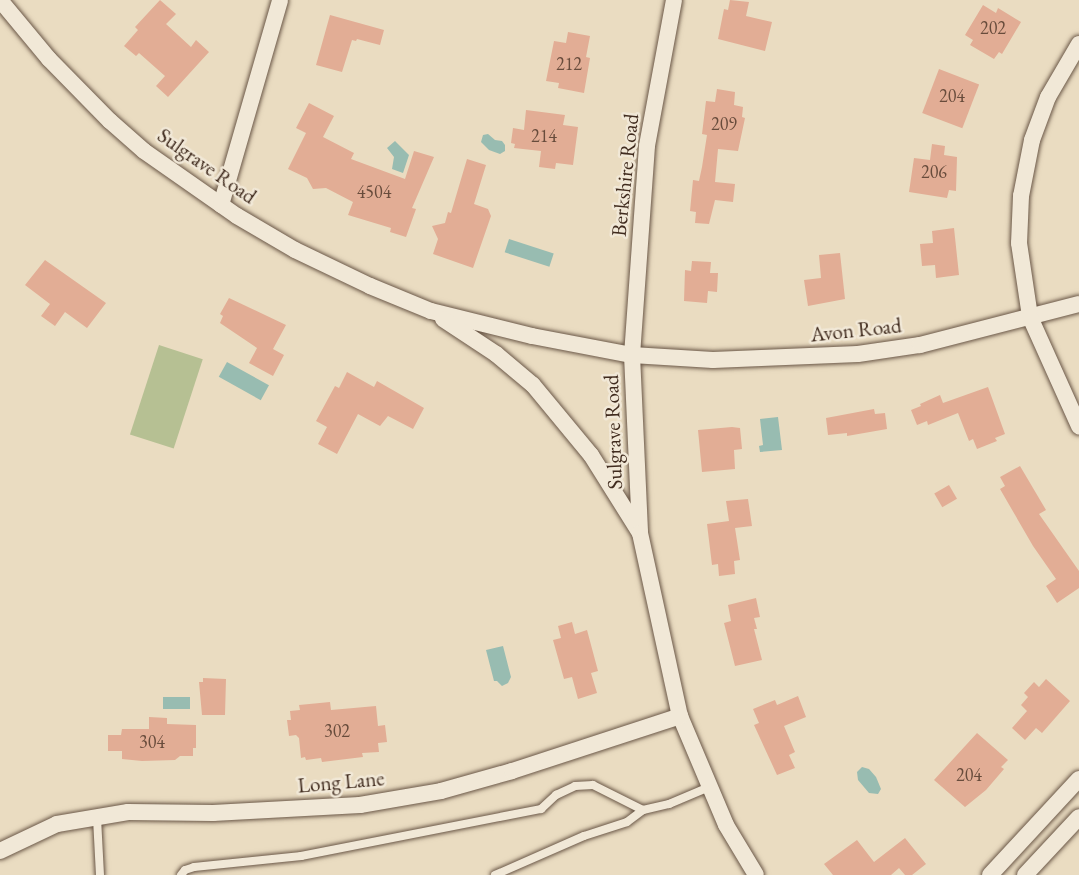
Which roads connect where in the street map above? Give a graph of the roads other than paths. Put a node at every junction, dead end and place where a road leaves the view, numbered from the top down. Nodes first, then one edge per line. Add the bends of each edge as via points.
1 (0, 0) edge
2 (280, 0) edge
3 (674, 0) edge
4 (1079, 44) edge
5 (221, 205) junction
6 (1079, 304) edge
7 (431, 311) junction
8 (1030, 317) junction
9 (632, 355) junction
10 (1079, 426) edge
11 (640, 533) junction
12 (680, 716) junction
13 (1079, 779) edge
14 (709, 788) junction
15 (643, 810) junction
16 (1079, 817) edge
17 (97, 818) junction
18 (0, 852) edge
19 (100, 875) edge
20 (181, 875) edge
21 (495, 875) edge
22 (756, 875) edge
23 (990, 875) edge
24 (1025, 875) edge

1 - 5 street, Sulgrave Road via 49,59 110,122
2 - 5 street
3 - 9 street, Berkshire Road via 647,146
4 - 8 street via 1048,97 1032,140 1023,184 1019,243
5 - 7 street, Sulgrave Road via 295,250
6 - 8 street, Avon Road
7 - 9 street, Sulgrave Road
7 - 11 street, Sulgrave Road via 496,354 533,385 591,455
8 - 9 street, Avon Road via 920,345 858,354 713,360
8 - 10 street
9 - 11 street, Sulgrave Road
11 - 12 street, Sulgrave Road
12 - 14 street, Sulgrave Road
12 - 17 street, Long Lane via 441,791 360,805 213,813 128,812
13 - 23 street
14 - 15 lane
14 - 22 street, Sulgrave Road
15 - 20 lane via 593,785 575,786 556,795 541,809 301,856 194,867
15 - 21 lane via 627,822 584,836
16 - 24 street
17 - 18 street, Long Lane via 57,824
17 - 19 lane

